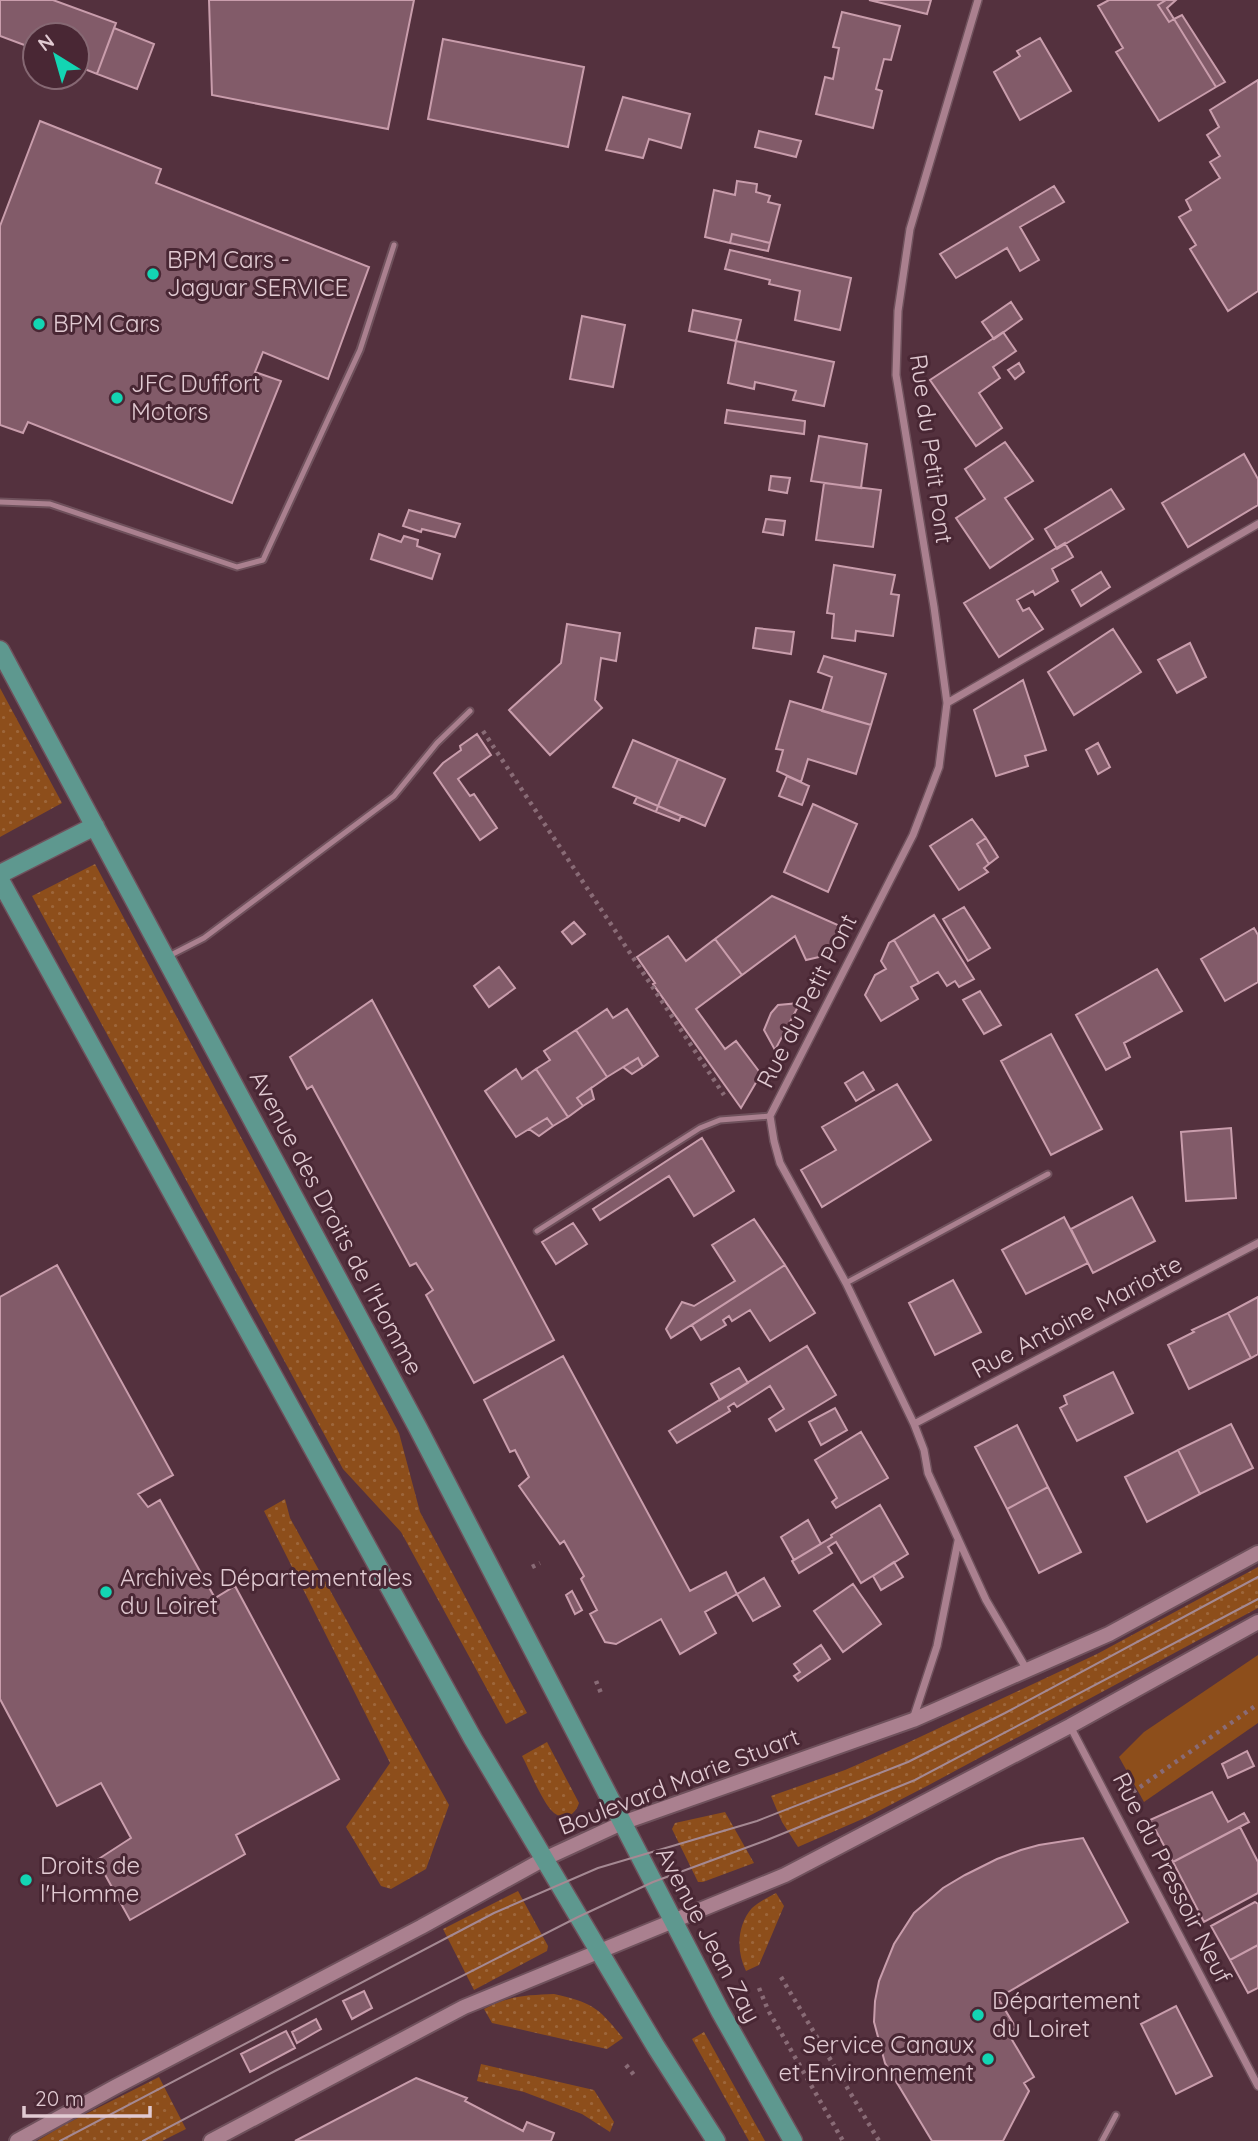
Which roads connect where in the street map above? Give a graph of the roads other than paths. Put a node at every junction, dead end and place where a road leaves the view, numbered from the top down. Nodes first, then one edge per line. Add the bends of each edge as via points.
1 (978, 0) edge
2 (394, 245) dead end
3 (0, 502) edge
4 (1258, 524) edge
5 (0, 650) edge
6 (947, 703) junction
7 (470, 711) road end
8 (95, 826) junction
9 (0, 874) edge
10 (0, 880) edge
11 (166, 957) junction
12 (770, 1116) junction
13 (1048, 1174) dead end
14 (537, 1231) dead end
15 (1258, 1243) edge
16 (846, 1283) junction
17 (914, 1424) junction
18 (958, 1541) junction
19 (1258, 1553) edge
20 (1258, 1622) edge
21 (1027, 1671) junction
22 (913, 1720) junction
23 (1070, 1726) junction
24 (622, 1823) junction
25 (544, 1859) junction
26 (673, 1921) junction
27 (599, 1952) junction
28 (1258, 2086) edge
29 (1116, 2115) dead end
30 (17, 2141) edge
31 (211, 2141) edge
32 (716, 2141) edge
33 (793, 2141) edge
34 (1102, 2141) edge

1 - 6 street, Rue du Petit Pont via 910,229 898,310 895,375
2 - 3 lane via 360,350 263,560 237,567 50,504
4 - 6 street
5 - 8 main road, Avenue des Droits de l'Homme
6 - 12 street, Rue du Petit Pont via 939,767 912,835
7 - 11 lane via 394,796 204,938
8 - 9 main road
8 - 11 main road, Avenue des Droits de l'Homme
10 - 25 main road via 473,1739
11 - 24 main road, Avenue des Droits de l'Homme via 418,1428
12 - 14 lane via 720,1120 700,1128
12 - 16 street, Rue du Petit Pont via 780,1163
13 - 16 lane
15 - 17 street, Rue Antoine Mariotte
16 - 17 street, Rue du Petit Pont
17 - 18 street, Rue du Petit Pont
18 - 21 street, Rue du Petit Pont
18 - 22 street via 937,1646
19 - 21 main road, Boulevard Marie Stuart via 1108,1634
20 - 23 main road
21 - 22 main road, Boulevard Marie Stuart
22 - 24 main road, Boulevard Marie Stuart
23 - 26 main road via 785,1875
23 - 28 street, Rue du Pressoir Neuf
24 - 25 main road, Boulevard Marie Stuart
24 - 26 main road, Avenue Jean Zay
25 - 27 main road
25 - 30 main road, Boulevard Marie Stuart
26 - 27 main road
26 - 33 main road, Avenue Jean Zay
27 - 31 main road via 464,2007
27 - 32 main road
29 - 34 lane

